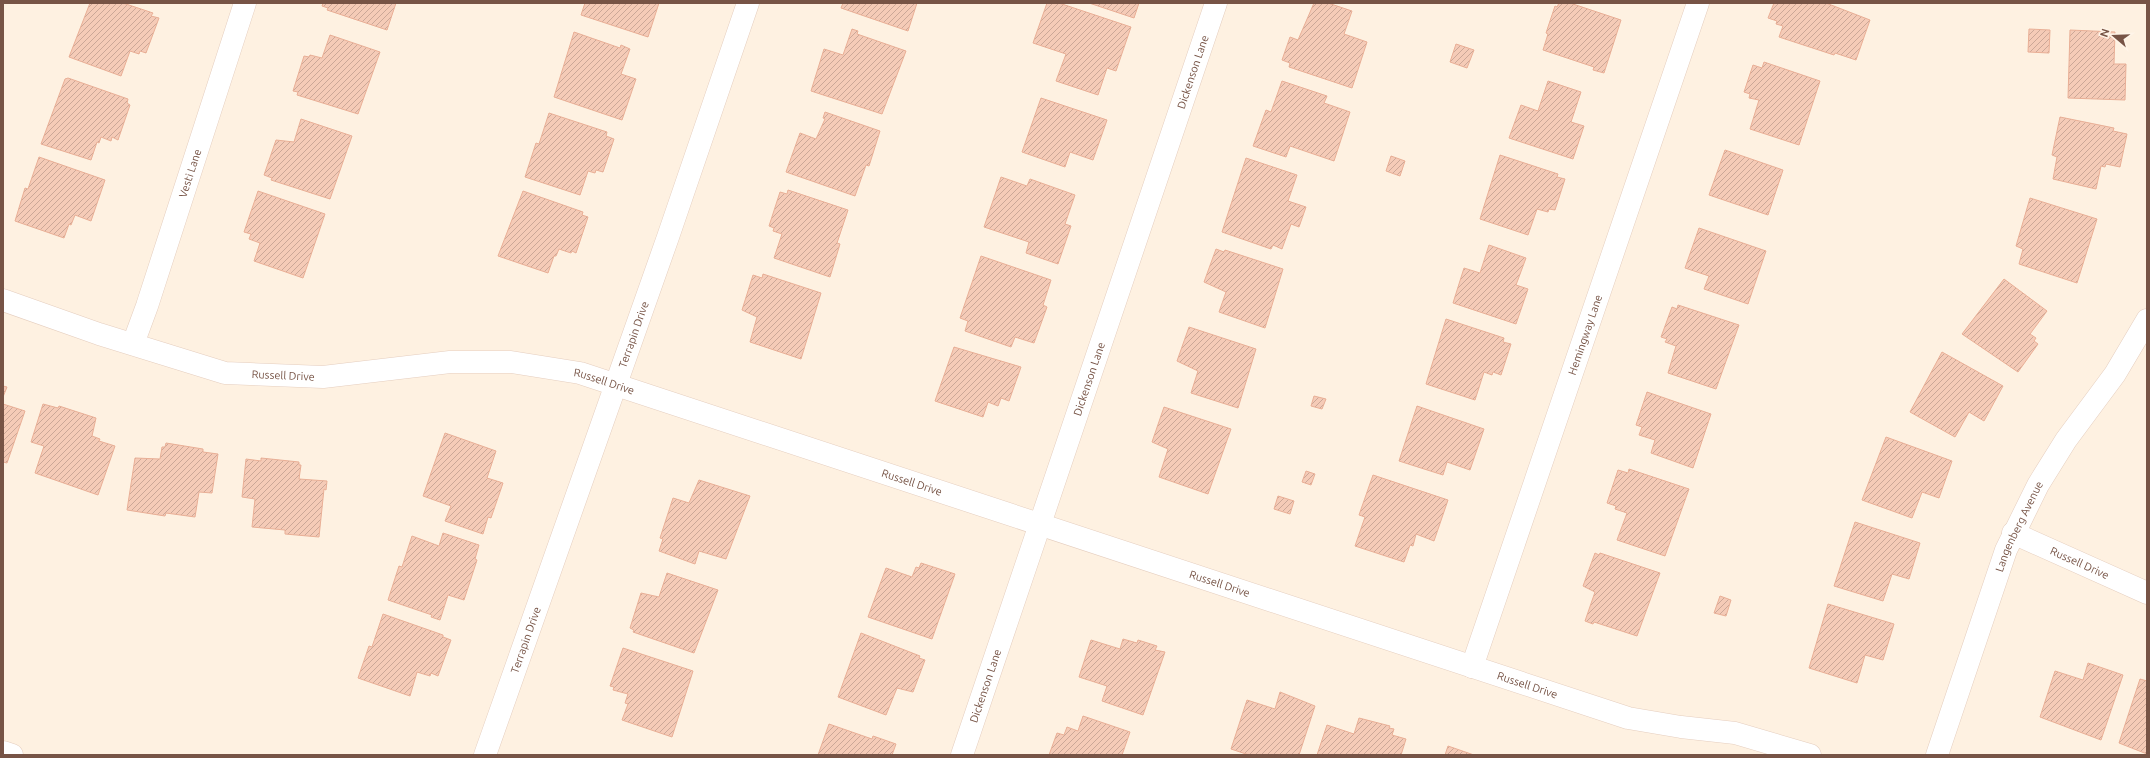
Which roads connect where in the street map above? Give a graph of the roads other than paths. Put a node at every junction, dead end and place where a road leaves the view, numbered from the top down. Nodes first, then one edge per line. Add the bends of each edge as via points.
1 (245, 3) edge
2 (748, 3) edge
3 (1216, 3) edge
4 (1698, 3) edge
5 (3, 300) edge
6 (2147, 320) edge
7 (133, 344) junction
8 (616, 384) junction
9 (1041, 524) junction
10 (2013, 533) junction
11 (2147, 592) edge
12 (1472, 667) junction
13 (3, 752) edge
14 (12, 755) edge
15 (485, 755) edge
16 (962, 755) edge
17 (1810, 755) edge
18 (1936, 755) edge

1 - 7 street, Vesti Lane
2 - 8 street, Terrapin Drive
3 - 9 street, Dickenson Lane
4 - 12 street, Hemingway Lane
5 - 7 street, Russell Drive
6 - 10 street, Langenberg Avenue via 2115,374 2066,440 2038,485
7 - 8 street, Russell Drive via 225,373 323,377 450,362 511,362 578,372
8 - 9 street, Russell Drive
8 - 15 street, Terrapin Drive
9 - 12 street, Russell Drive
9 - 16 street, Dickenson Lane
10 - 11 street, Russell Drive
10 - 18 street, Langenberg Avenue
12 - 17 street, Russell Drive via 1628,718 1735,733
13 - 14 street

